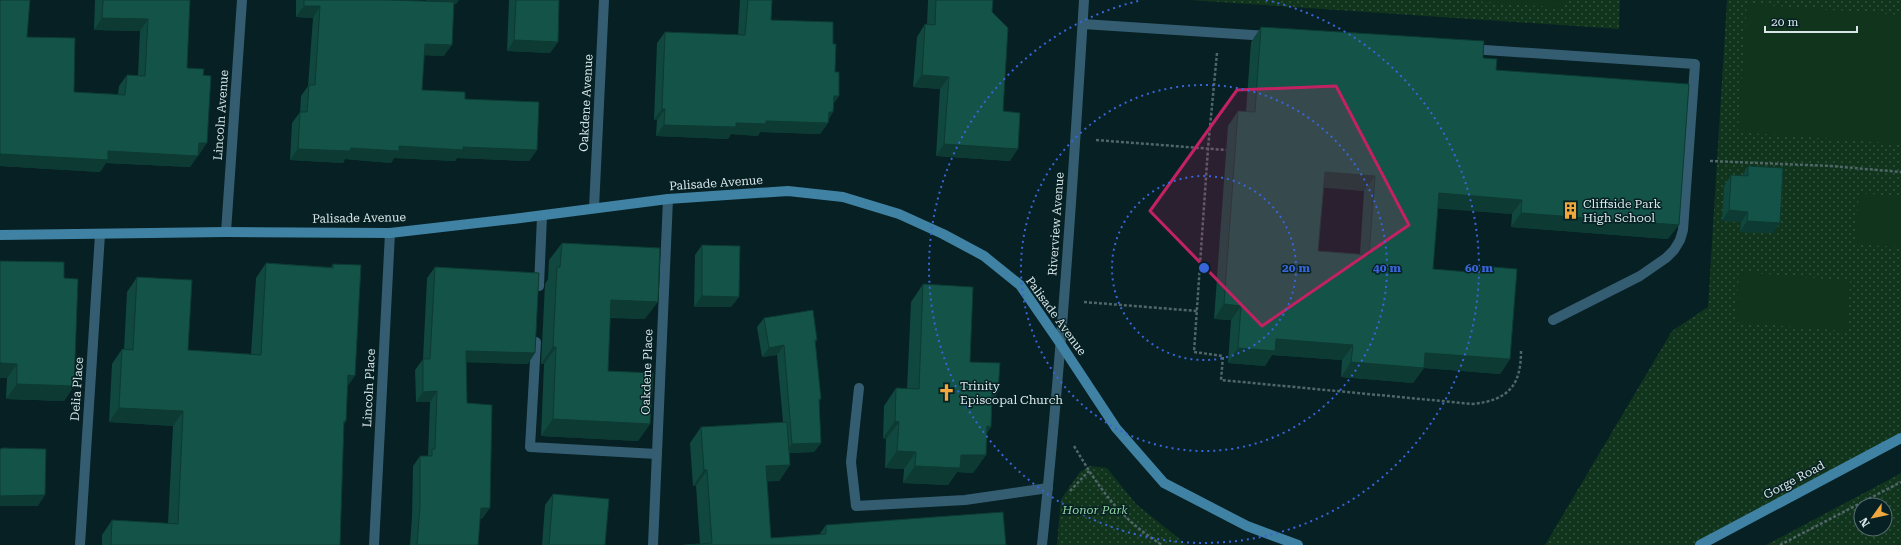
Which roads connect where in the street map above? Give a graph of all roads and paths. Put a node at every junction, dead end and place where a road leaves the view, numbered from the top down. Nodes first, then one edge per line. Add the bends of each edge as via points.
1 (242, 0) edge
2 (604, 0) edge
3 (1084, 0) edge
4 (1082, 24) junction
5 (1218, 33) junction
6 (1282, 37) edge
7 (1457, 48) edge
8 (1075, 138) junction
9 (1208, 148) junction
10 (1226, 150) dead end
11 (1688, 160) junction
12 (1901, 172) edge
13 (668, 199) junction
14 (594, 208) junction
15 (542, 216) junction
16 (226, 232) junction
17 (390, 233) junction
18 (100, 234) junction
19 (0, 235) edge
20 (538, 295) edge
21 (1064, 301) junction
22 (1197, 311) junction
23 (1553, 320) dead end
24 (536, 335) edge
25 (1060, 343) junction
26 (1521, 351) dead end
27 (859, 388) dead end
28 (1055, 415) junction
29 (1901, 438) edge
30 (657, 454) junction
31 (1901, 483) edge
32 (1048, 488) junction
33 (80, 545) edge
34 (374, 545) edge
35 (653, 545) edge
36 (1042, 545) edge
37 (1162, 545) edge
38 (1298, 545) edge
39 (1700, 545) edge
40 (1780, 545) edge

1 - 16 street, Lincoln Avenue
2 - 14 street, Oakdene Avenue
3 - 4 street, Riverview Avenue
4 - 5 street
4 - 8 street, Riverview Avenue
5 - 6 street
5 - 9 path
7 - 11 street via 1695,64
8 - 9 path
8 - 21 street, Riverview Avenue
9 - 10 path
9 - 22 path
11 - 12 path
11 - 23 street via 1683,230 1674,250 1640,276
13 - 14 main road, Palisade Avenue
13 - 25 main road, Palisade Avenue via 788,191 843,197 899,214 984,256 1020,285
13 - 30 street, Oakdene Place
14 - 15 main road, Palisade Avenue
15 - 17 main road, Palisade Avenue
15 - 20 street
16 - 17 main road, Palisade Avenue
16 - 18 main road, Palisade Avenue
17 - 34 street, Lincoln Place
18 - 19 main road, Palisade Avenue
18 - 33 street, Delia Place
21 - 22 path
21 - 25 street, Riverview Avenue
22 - 26 path via 1194,352 1223,356 1221,380 1473,404 1491,402 1512,388 1519,377
24 - 30 street via 530,446
25 - 28 street, Riverview Avenue
25 - 38 main road, Palisade Avenue via 1116,428 1164,483 1247,526
27 - 32 street via 851,462 856,506 965,500
28 - 32 street, Riverview Avenue
28 - 37 path via 1110,501 1125,518
29 - 39 main road, Gorge Road
30 - 35 street, Oakdene Place
31 - 40 path
32 - 36 street, Riverview Avenue

